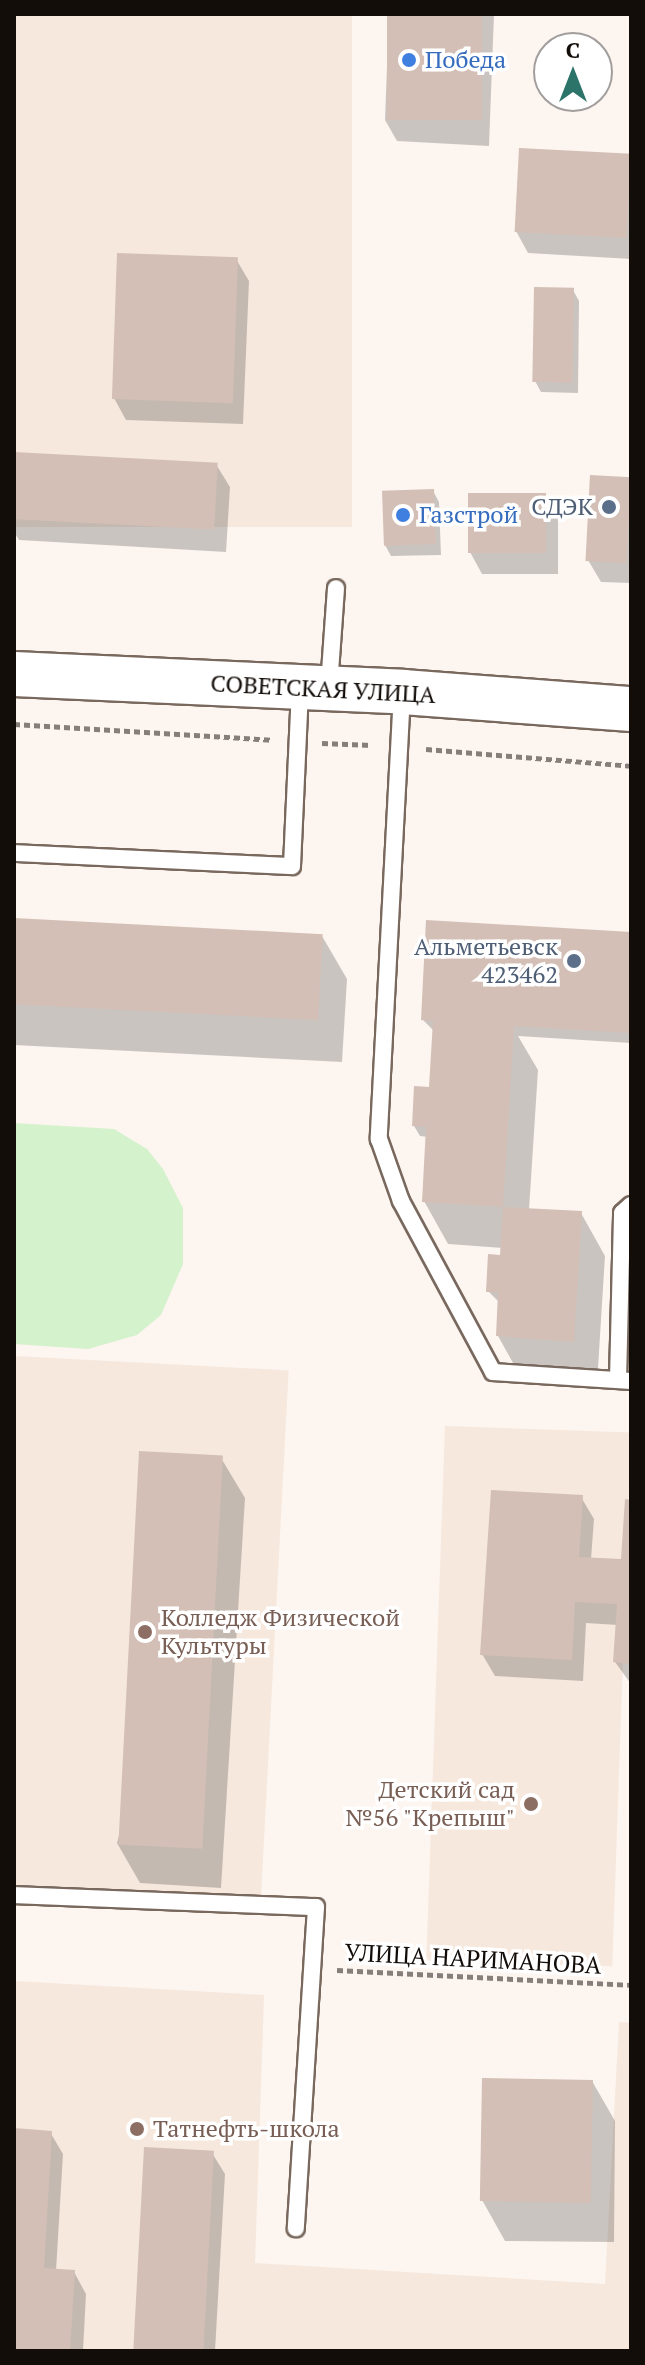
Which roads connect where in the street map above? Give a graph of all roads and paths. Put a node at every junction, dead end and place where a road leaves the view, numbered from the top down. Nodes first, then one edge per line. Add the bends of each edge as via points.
1 (336, 588) dead end
2 (14, 674) edge
3 (314, 687) junction
4 (403, 692) junction
5 (631, 709) edge
6 (14, 853) edge
7 (631, 1205) edge
8 (624, 1381) edge
9 (14, 1895) edge
10 (312, 1969) junction
11 (631, 1985) edge
12 (296, 2228) dead end

1 - 3 lane
2 - 3 main road, СОВЕТСКАЯ УЛИЦА
3 - 4 main road, СОВЕТСКАЯ УЛИЦА
3 - 6 lane via 292,866
4 - 5 main road, СОВЕТСКАЯ УЛИЦА
4 - 8 lane via 379,1139 401,1201 493,1372
7 - 8 lane via 622,1213
9 - 10 lane via 316,1907
10 - 11 path, УЛИЦА НАРИМАНОВА
10 - 12 lane

